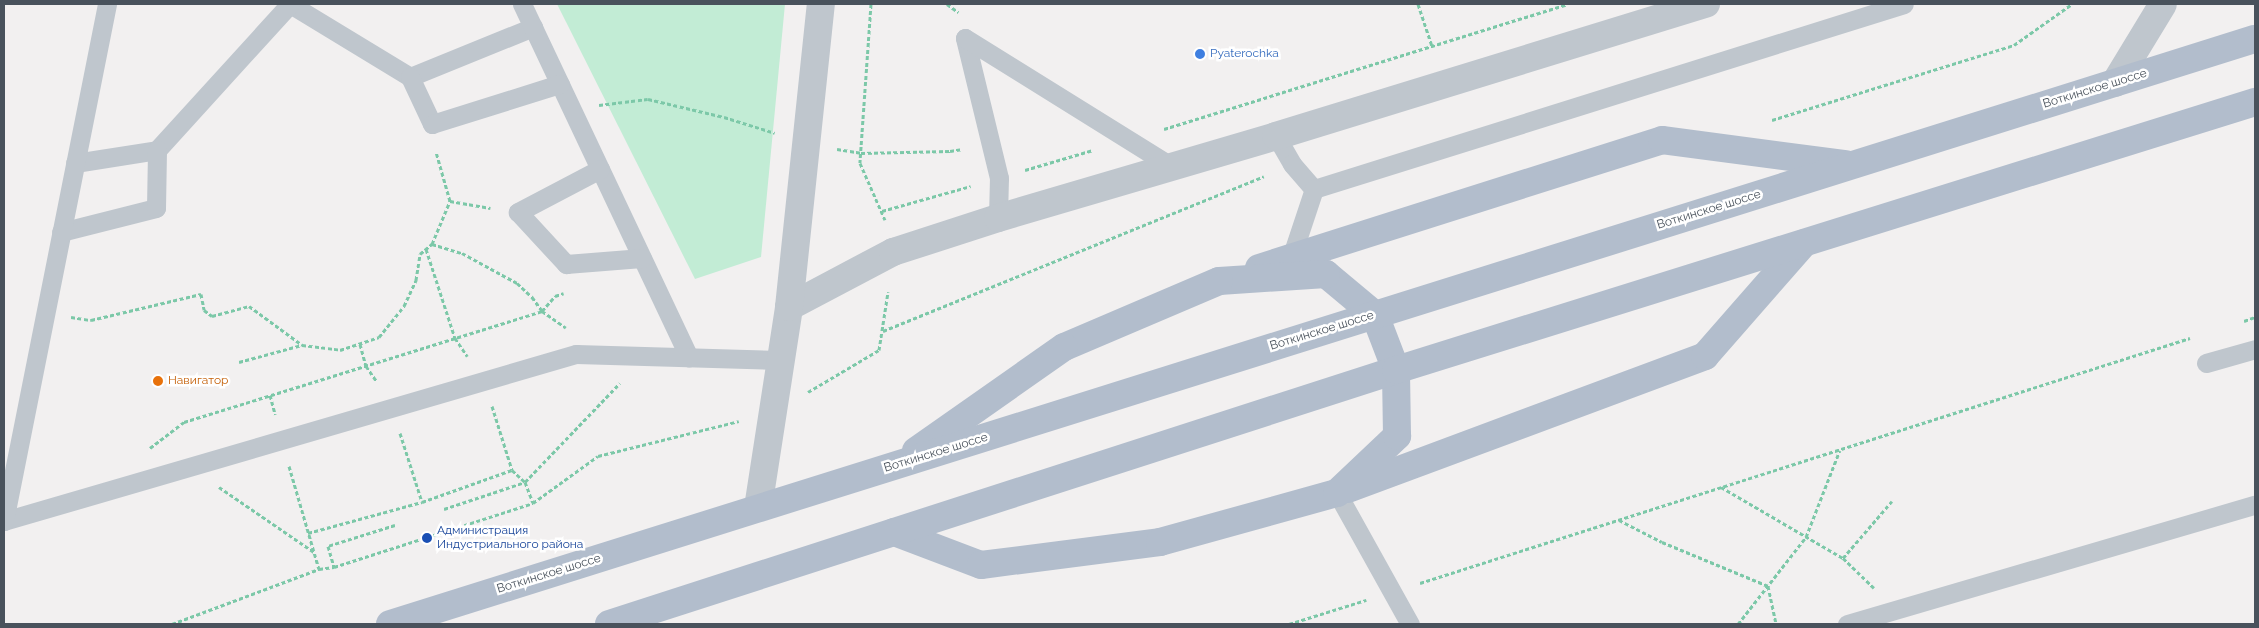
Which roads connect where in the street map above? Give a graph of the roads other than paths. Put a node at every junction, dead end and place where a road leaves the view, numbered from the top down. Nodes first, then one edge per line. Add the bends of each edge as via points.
1 (107, 4) edge
2 (290, 4) edge
3 (522, 4) edge
4 (821, 4) edge
5 (1706, 4) edge
6 (1904, 4) edge
7 (2164, 4) edge
8 (533, 28) junction
9 (2255, 39) edge
10 (410, 77) junction
11 (2115, 83) junction
12 (560, 84) junction
13 (2255, 102) edge
14 (1276, 136) junction
15 (157, 150) junction
16 (75, 163) junction
17 (1854, 165) junction
18 (1172, 167) junction
19 (600, 169) junction
20 (1314, 189) junction
21 (998, 218) junction
22 (61, 232) junction
23 (1805, 242) junction
24 (642, 258) junction
25 (1291, 258) junction
26 (1219, 281) junction
27 (788, 307) junction
28 (1375, 315) junction
29 (2255, 349) edge
30 (689, 358) junction
31 (780, 360) junction
32 (2206, 363) dead end
33 (1396, 370) junction
34 (896, 466) junction
35 (1337, 493) junction
36 (2255, 505) edge
37 (758, 508) junction
38 (4, 521) edge
39 (894, 532) junction
40 (390, 624) edge
41 (609, 624) edge
42 (1410, 624) edge
43 (1847, 624) edge

1 - 16 lane
2 - 10 lane
2 - 15 lane
3 - 8 lane
4 - 27 street
5 - 14 street
6 - 20 lane
7 - 11 street
8 - 10 lane
8 - 12 lane
9 - 11 main road, Воткинское шоссе
10 - 12 lane via 432,124
11 - 17 main road, Воткинское шоссе
12 - 19 lane
13 - 23 main road
14 - 18 street
14 - 20 lane via 1292,164
15 - 16 lane
15 - 22 lane via 156,208
16 - 22 lane
17 - 25 main road via 1662,140
17 - 28 main road, Воткинское шоссе
18 - 21 street
18 - 21 lane via 965,38 999,178
19 - 24 lane
19 - 24 lane via 518,212 566,264
20 - 25 lane
21 - 27 street via 893,252
22 - 38 lane
23 - 33 main road
23 - 35 main road via 1705,356
24 - 30 lane
25 - 26 main road
26 - 28 main road via 1326,274
26 - 34 main road via 1064,347
27 - 31 street
28 - 33 main road
28 - 34 main road, Воткинское шоссе
29 - 32 lane
30 - 31 lane
30 - 38 lane via 576,354
31 - 37 street
33 - 35 main road via 1397,436
33 - 39 main road
34 - 37 main road, Воткинское шоссе
35 - 39 main road via 1160,542 982,565
35 - 42 lane
36 - 43 lane
37 - 40 main road, Воткинское шоссе
39 - 41 main road

